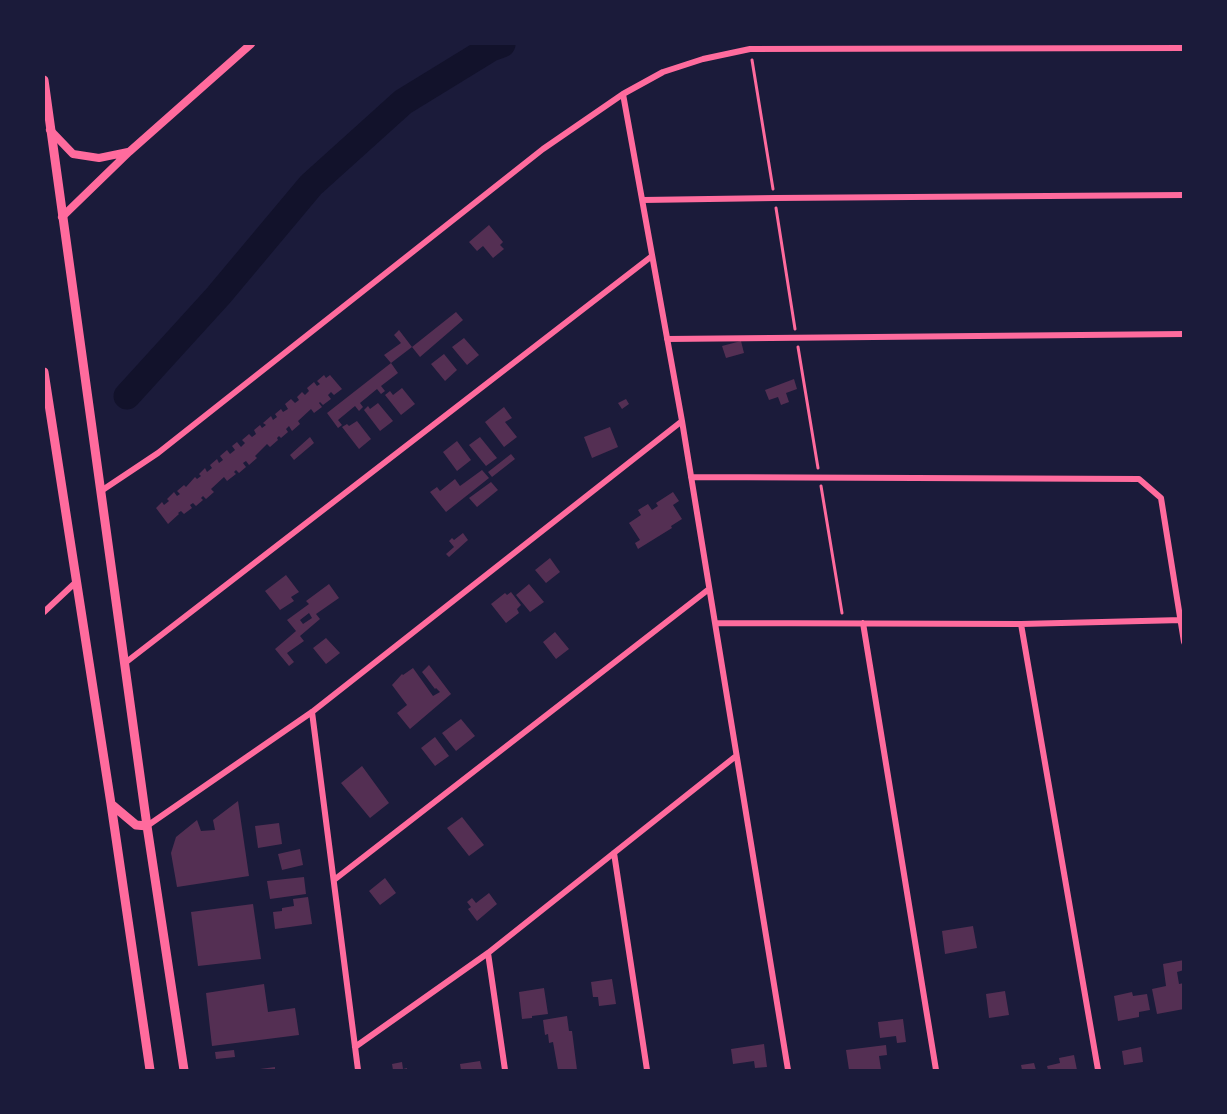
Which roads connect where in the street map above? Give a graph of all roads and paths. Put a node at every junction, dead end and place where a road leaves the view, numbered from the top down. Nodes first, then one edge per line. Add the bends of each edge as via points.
1 (251, 44) edge
2 (1184, 48) edge
3 (750, 49) junction
4 (44, 80) edge
5 (623, 94) junction
6 (50, 130) junction
7 (129, 152) junction
8 (1184, 195) edge
9 (775, 198) junction
10 (643, 200) junction
11 (63, 217) junction
12 (652, 256) junction
13 (1184, 334) edge
14 (796, 338) junction
15 (667, 339) junction
16 (44, 372) edge
17 (682, 421) junction
18 (691, 477) junction
19 (101, 491) junction
20 (76, 582) junction
21 (710, 589) junction
22 (44, 612) edge
23 (1182, 620) edge
24 (715, 623) junction
25 (863, 623) junction
26 (1021, 624) junction
27 (1184, 642) edge
28 (124, 663) junction
29 (312, 712) junction
30 (736, 756) junction
31 (111, 804) junction
32 (147, 826) junction
33 (615, 853) junction
34 (334, 880) junction
35 (488, 953) junction
36 (355, 1047) junction
37 (150, 1071) edge
38 (184, 1071) edge
39 (358, 1071) edge
40 (505, 1071) edge
41 (647, 1071) edge
42 (788, 1071) edge
43 (936, 1071) edge
44 (1098, 1071) edge

1 - 7 street
2 - 3 street
3 - 5 street via 663,72
3 - 9 path
4 - 6 main road
5 - 10 street
5 - 19 street via 543,149 158,453
6 - 7 street via 73,154 99,158
6 - 11 main road
7 - 11 street
8 - 9 street
9 - 10 street
9 - 14 path
10 - 12 street
11 - 19 main road
12 - 15 street
12 - 28 street
13 - 14 street
14 - 15 street
15 - 17 street
16 - 20 main road
17 - 18 street
17 - 29 street
18 - 21 street
18 - 23 street via 1139,479 1161,498
19 - 28 main road
20 - 22 street
20 - 31 main road
21 - 24 street
21 - 34 street
23 - 26 street
23 - 27 street
24 - 25 street
24 - 30 street
25 - 26 street
25 - 43 street
26 - 44 street
28 - 32 main road
29 - 32 street
29 - 34 street
30 - 33 street
30 - 42 street
31 - 32 main road via 136,825
31 - 37 main road
32 - 38 main road
33 - 35 street
33 - 41 street
34 - 36 street
35 - 36 street
35 - 40 street
36 - 39 street

